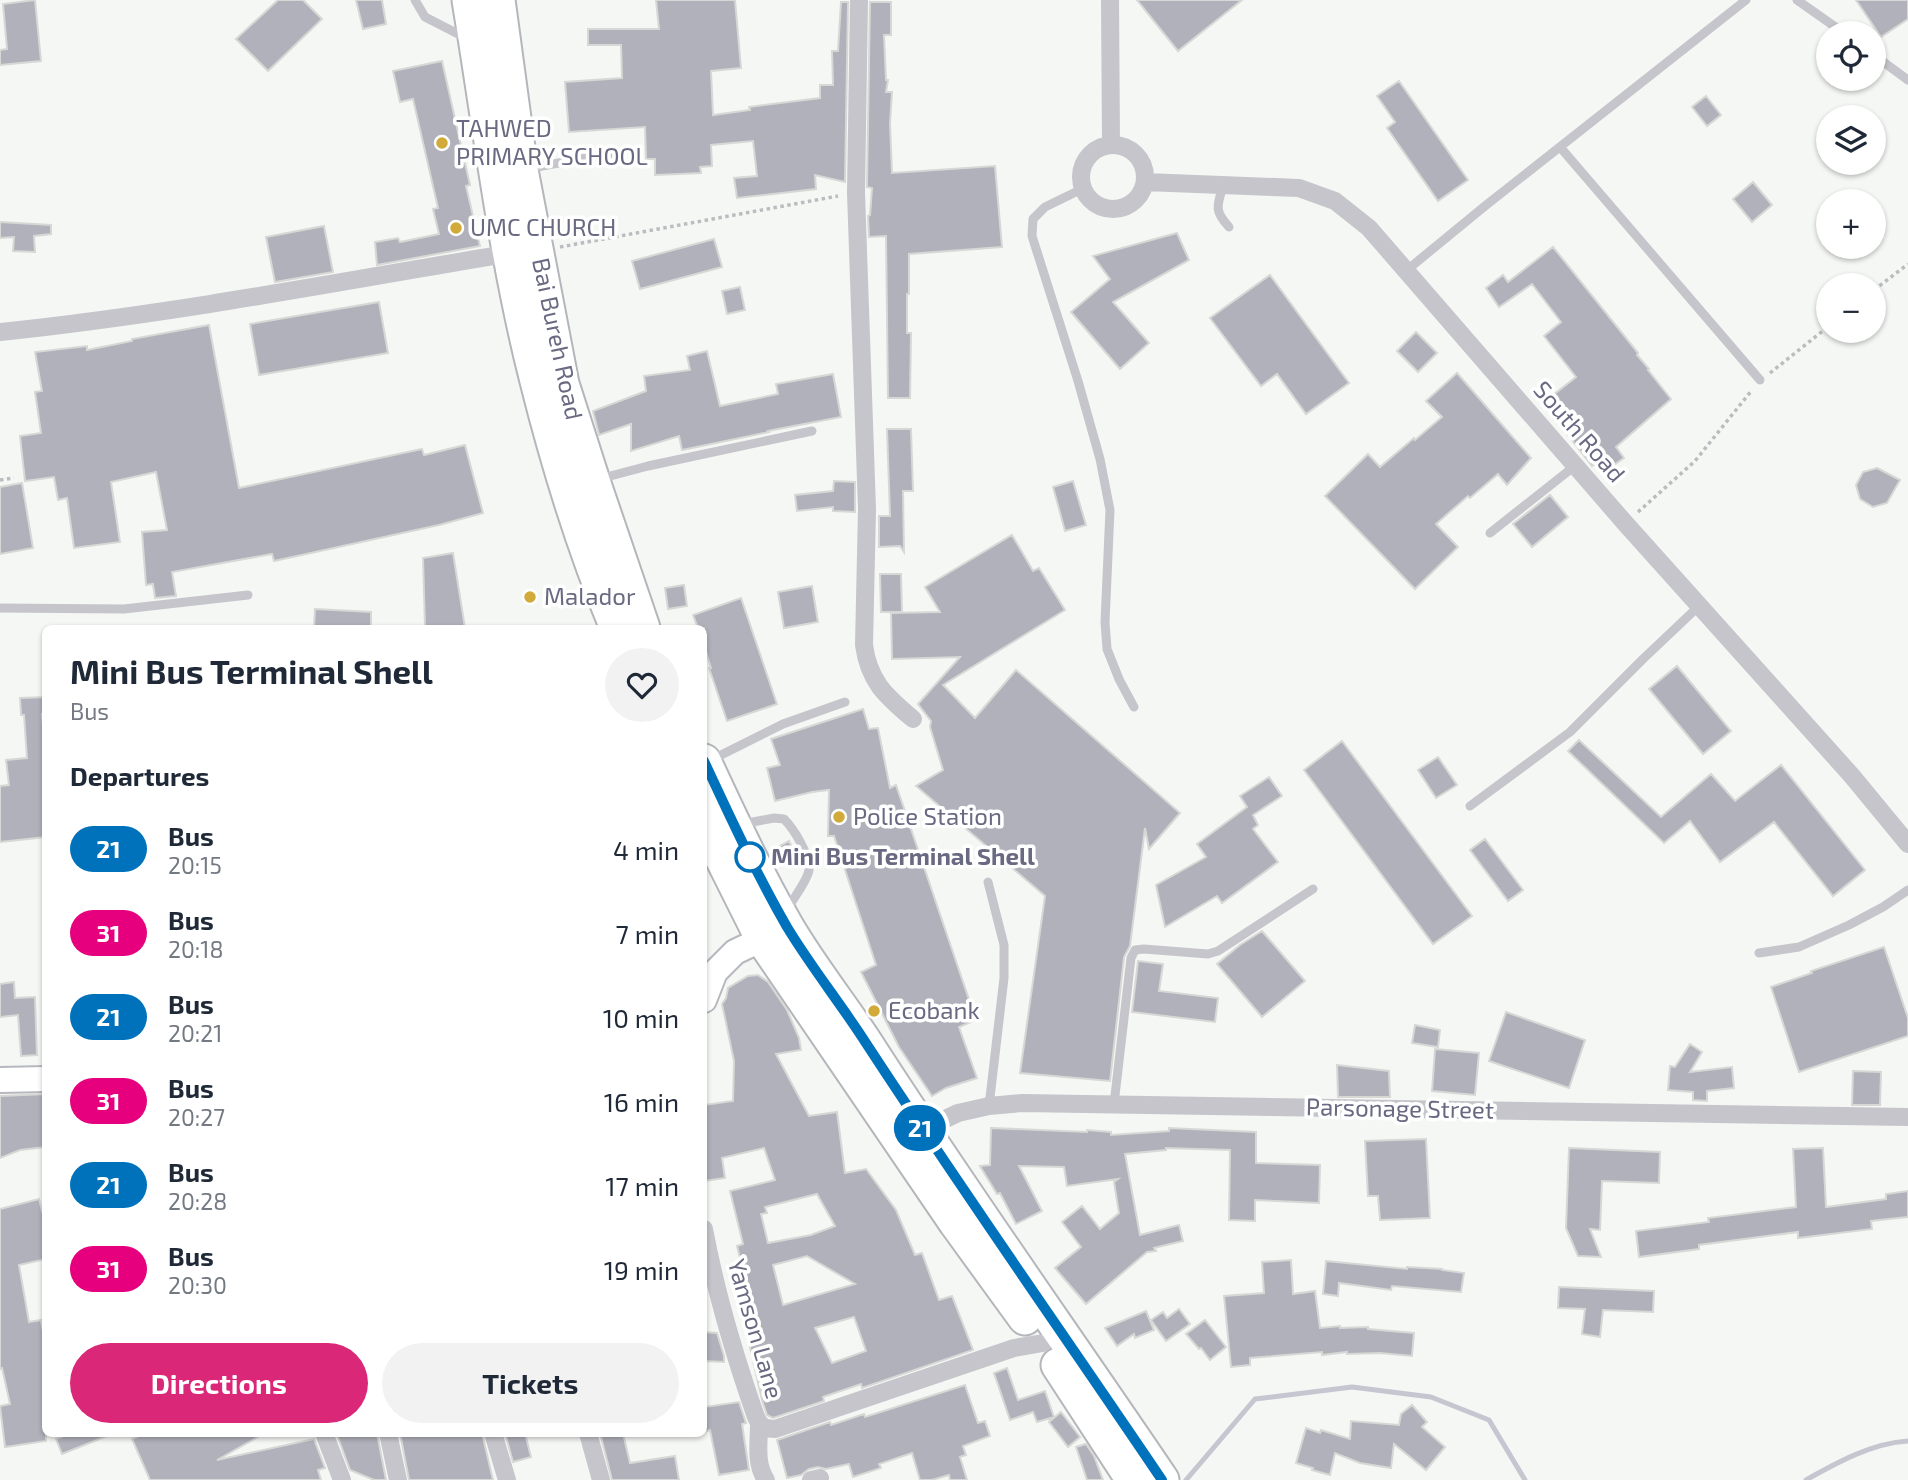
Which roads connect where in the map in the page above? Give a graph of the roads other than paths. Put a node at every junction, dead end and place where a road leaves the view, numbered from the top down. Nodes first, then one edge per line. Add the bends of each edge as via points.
1 (415, 0) edge
2 (468, 0) edge
3 (498, 0) edge
4 (859, 0) edge
5 (1110, 0) edge
6 (1746, 0) edge
7 (1797, 0) edge
8 (1827, 21) edge
9 (476, 43) junction
10 (1886, 64) edge
11 (1908, 80) edge
12 (1111, 144) junction
13 (1560, 147) junction
14 (618, 152) dead end
15 (521, 170) junction
16 (1145, 182) junction
17 (1223, 186) junction
18 (1082, 189) junction
19 (1229, 228) dead end
20 (523, 252) junction
21 (1407, 270) junction
22 (0, 332) edge
23 (1760, 380) road end
24 (812, 431) dead end
25 (1576, 465) junction
26 (579, 485) junction
27 (1490, 533) dead end
28 (248, 596) dead end
29 (1700, 605) junction
30 (0, 608) edge
31 (616, 625) edge
32 (642, 625) edge
33 (845, 702) dead end
34 (1134, 707) dead end
35 (914, 719) dead end
36 (707, 761) edge
37 (707, 775) edge
38 (1470, 806) dead end
39 (718, 823) edge
40 (1908, 844) edge
41 (988, 882) dead end
42 (1313, 889) dead end
43 (1908, 890) edge
44 (778, 928) junction
45 (1759, 953) dead end
46 (709, 971) edge
47 (42, 1079) edge
48 (0, 1080) edge
49 (1114, 1104) junction
50 (989, 1106) junction
51 (1908, 1117) edge
52 (911, 1136) junction
53 (707, 1247) edge
54 (1043, 1343) junction
55 (767, 1427) junction
56 (326, 1437) edge
57 (389, 1437) edge
58 (494, 1437) edge
59 (589, 1437) edge
60 (342, 1480) edge
61 (398, 1480) edge
62 (507, 1480) edge
63 (601, 1480) edge
64 (766, 1480) edge
65 (1132, 1480) edge
66 (1162, 1480) edge

1 - 9 lane via 425,17
2 - 9 highway
3 - 15 highway, Bai Bureh Road
4 - 35 street via 856,193 867,509 864,645 877,684
5 - 12 street
6 - 13 lane
7 - 8 lane
9 - 20 highway
10 - 11 lane
12 - 16 street via 1137,155
12 - 18 street via 1099,147 1082,164
13 - 21 lane
13 - 23 lane
14 - 15 lane
15 - 20 highway, Bai Bureh Road
16 - 17 street, South Road
16 - 18 street via 1135,201 1116,210 1096,205
17 - 19 lane via 1217,207
17 - 21 street, South Road via 1299,188 1335,201 1370,228
18 - 34 lane via 1045,206 1033,219 1032,236 1102,472 1110,510 1107,649
20 - 22 street via 192,307
20 - 26 highway, Bai Bureh Road via 562,384
21 - 25 street, South Road
24 - 26 lane
25 - 27 lane
25 - 29 street, South Road
26 - 31 highway
26 - 32 highway, Bai Bureh Road
28 - 30 lane via 124,609
29 - 38 lane via 1570,732
29 - 40 street, South Road
33 - 36 lane via 783,724
37 - 39 highway
39 - 44 highway
39 - 44 lane via 774,818 784,819 795,829 809,872
41 - 50 lane via 1004,945
42 - 49 lane via 1218,951 1135,950
43 - 45 lane via 1861,919 1799,947
44 - 46 main road
44 - 52 highway via 857,1030
47 - 48 main road
49 - 50 street, Parsonage Street
49 - 51 street, Parsonage Street
50 - 52 street, Parsonage Street via 958,1113
52 - 54 highway via 956,1223
52 - 66 highway via 1067,1338
53 - 55 street, Yamson Lane via 729,1339
54 - 55 street via 1014,1348
54 - 65 highway
55 - 64 street via 758,1462
56 - 60 street
57 - 61 street
58 - 62 street
59 - 63 street

